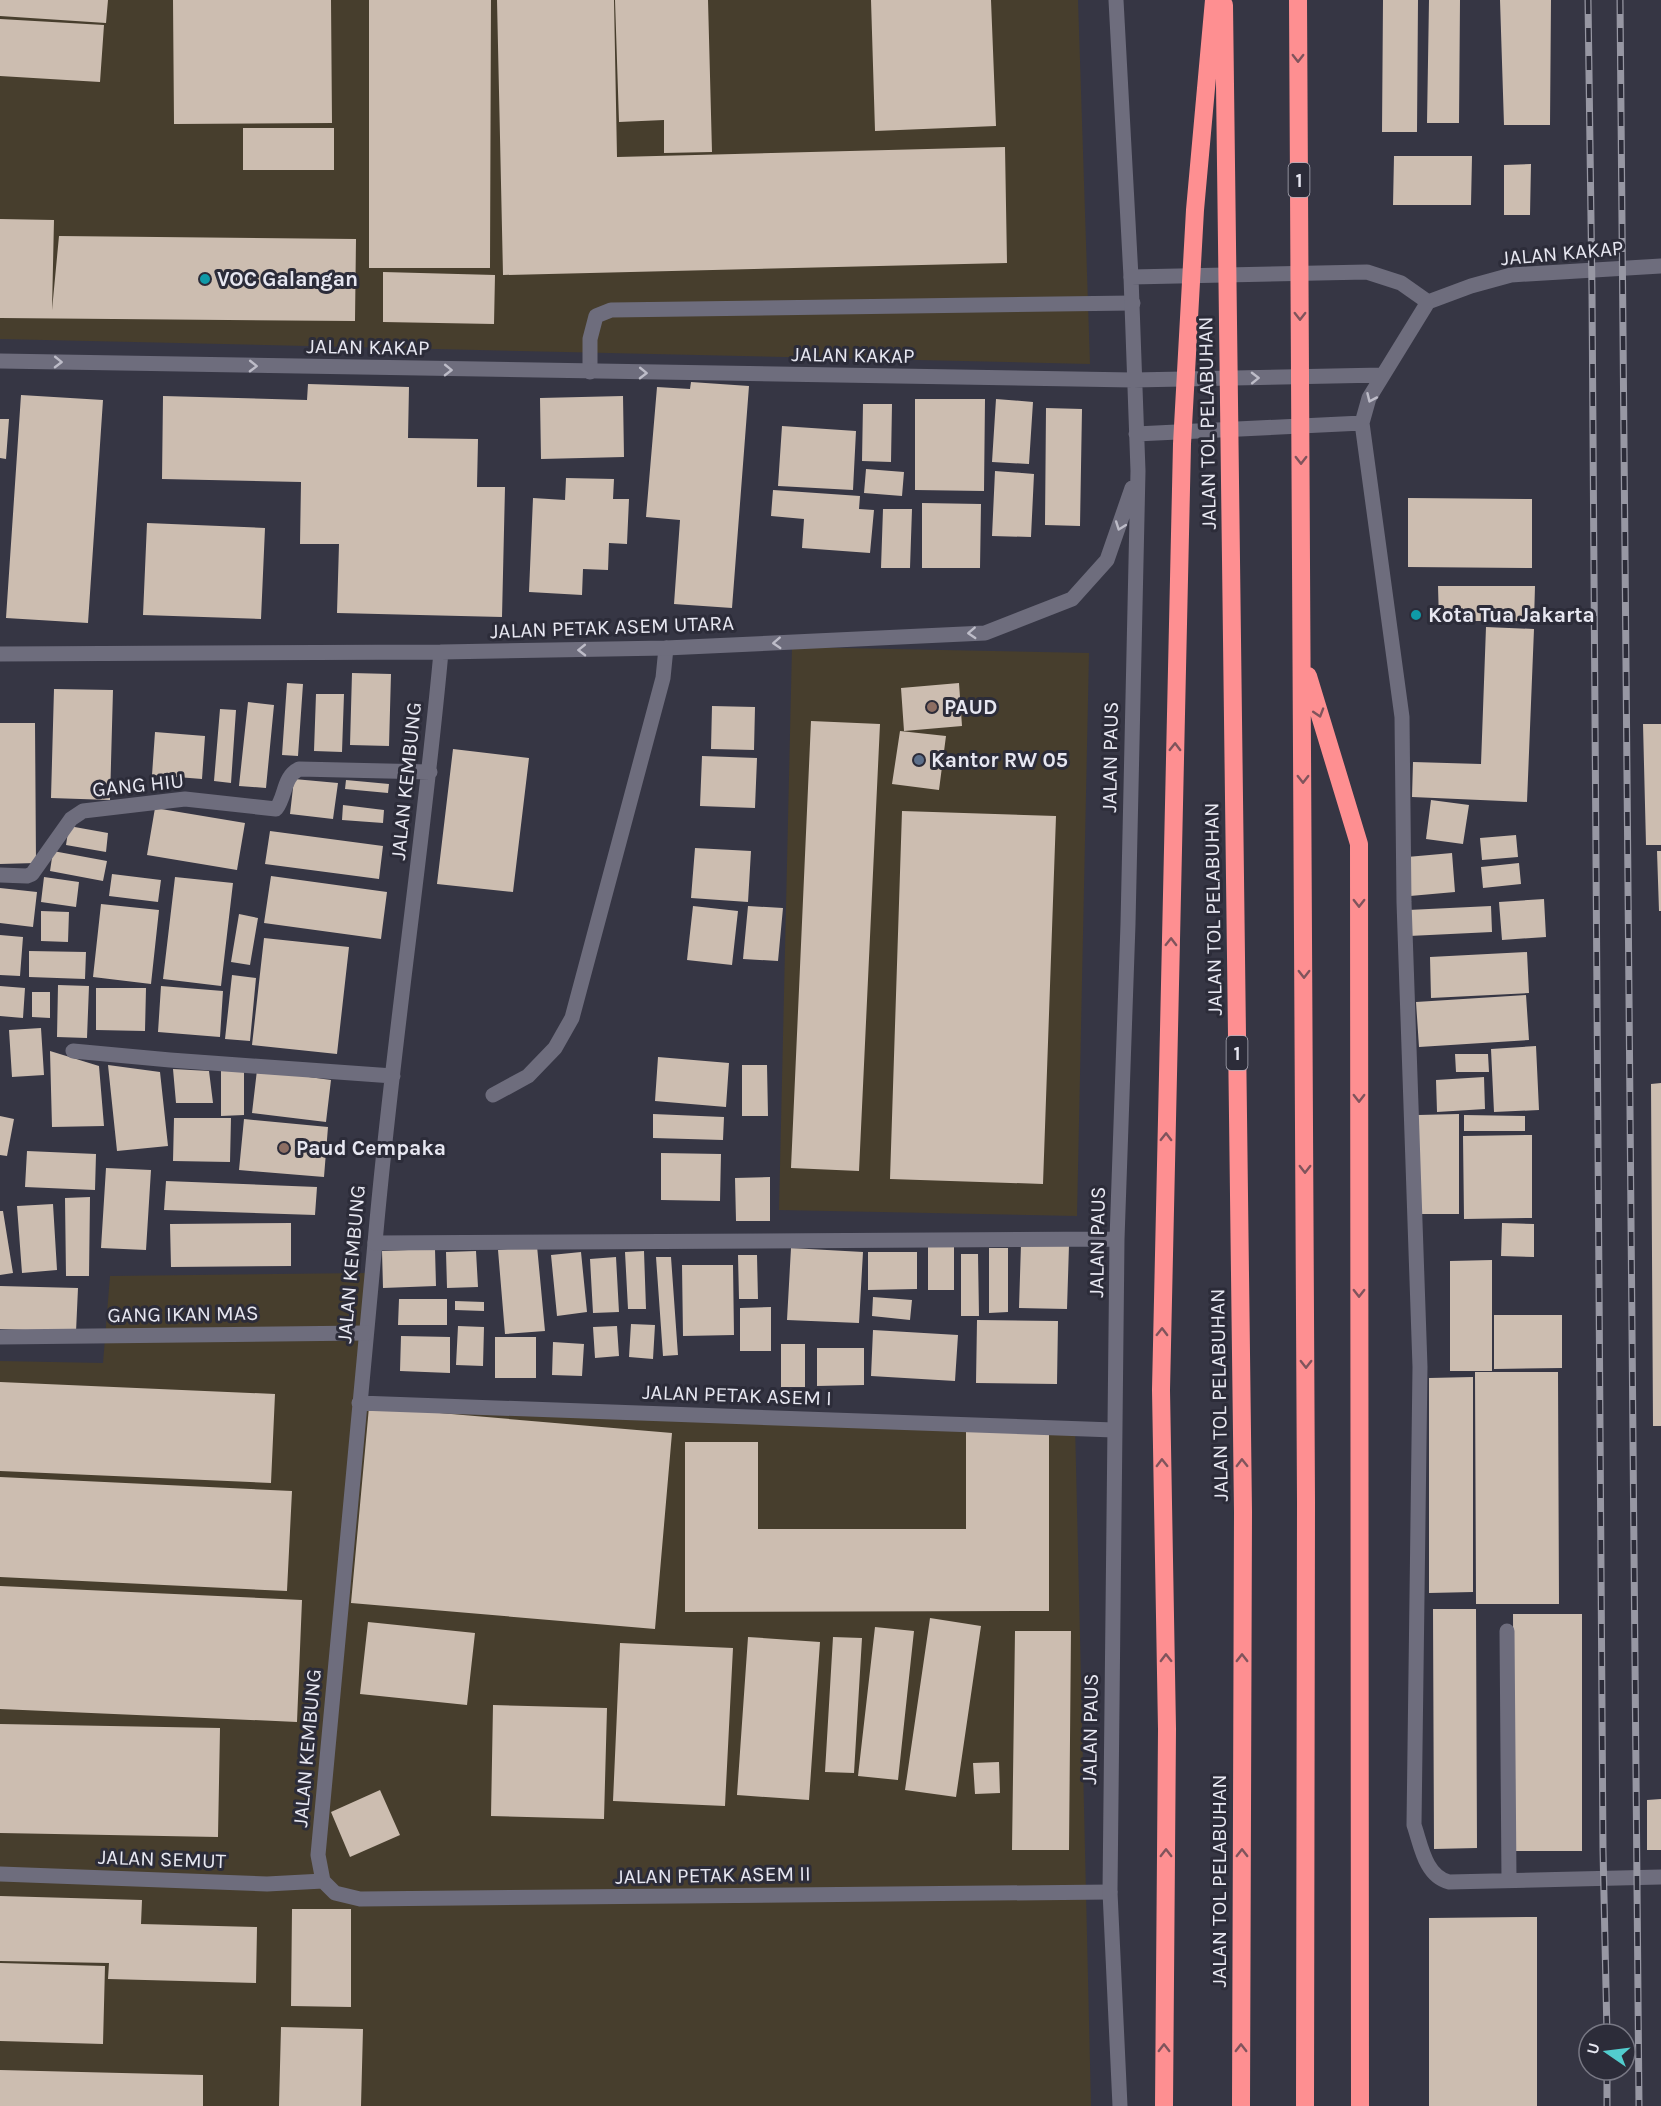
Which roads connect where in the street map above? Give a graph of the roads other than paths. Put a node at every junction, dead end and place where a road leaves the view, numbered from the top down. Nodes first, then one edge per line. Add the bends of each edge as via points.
1 (1116, 0) edge
2 (1214, 0) edge
3 (1224, 0) edge
4 (1298, 0) edge
5 (1661, 266) edge
6 (1131, 277) junction
7 (1428, 302) junction
8 (1133, 303) junction
9 (0, 361) edge
10 (590, 372) junction
11 (1383, 375) junction
12 (1133, 380) junction
13 (1362, 423) junction
14 (1136, 434) junction
15 (1138, 471) junction
16 (666, 648) junction
17 (441, 652) junction
18 (0, 654) edge
19 (1303, 657) junction
20 (430, 772) junction
21 (0, 875) edge
22 (73, 1051) dead end
23 (393, 1076) junction
24 (493, 1095) dead end
25 (1117, 1239) junction
26 (375, 1243) junction
27 (366, 1333) junction
28 (0, 1337) edge
29 (359, 1403) junction
30 (1114, 1430) junction
31 (1507, 1631) dead end
32 (0, 1874) edge
33 (1661, 1877) edge
34 (1509, 1880) junction
35 (323, 1881) junction
36 (1110, 1892) junction
37 (1120, 2106) edge
38 (1164, 2106) edge
39 (1241, 2106) edge
40 (1305, 2106) edge
41 (1360, 2106) edge

1 - 6 street, JALAN PAUS
38 -> 2 highway via 1167,1729 1161,1390 1182,444 1195,210
39 -> 3 highway, JALAN TOL PELABUHAN / 1 via 1243,1512
4 -> 19 highway, 1
5 - 7 street, JALAN KAKAP via 1511,275
6 - 7 street via 1367,272 1401,283
6 - 8 street, JALAN PAUS
7 - 11 street
8 - 10 street via 611,310 596,316
8 - 12 street, JALAN PAUS
9 -> 10 street, JALAN KAKAP
10 -> 12 street, JALAN KAKAP
12 -> 11 street, JALAN KAKAP
11 -> 13 street via 1369,398
12 - 14 street, JALAN PAUS
13 - 14 street
13 - 34 street via 1402,717 1404,902 1420,1367 1414,1825 1430,1868 1442,1880
14 - 15 street, JALAN PAUS
15 -> 16 street, JALAN PETAK ASEM UTARA via 1107,560 1072,599 985,633
15 - 25 street, JALAN PAUS
16 -> 17 street, JALAN PETAK ASEM UTARA
16 - 24 street via 663,678 572,1018 555,1048 528,1076
17 - 18 street, JALAN PETAK ASEM UTARA
17 - 20 street, JALAN KEMBUNG
19 -> 40 highway, 1
19 -> 41 highway via 1359,844
20 - 21 street, GANG HIU via 299,769 289,776 276,809 185,799 83,811 71,819 32,874
20 - 23 street, JALAN KEMBUNG
22 - 23 street
23 - 26 street, JALAN KEMBUNG
25 - 26 street
25 - 30 street, JALAN PAUS
26 - 27 street, JALAN KEMBUNG
27 - 28 street, GANG IKAN MAS
27 - 29 street, JALAN KEMBUNG
29 - 30 street, JALAN PETAK ASEM I
29 - 35 street, JALAN KEMBUNG via 318,1855
30 - 36 street, JALAN PAUS
31 - 34 street
32 - 35 street, JALAN SEMUT via 267,1884
33 - 34 street
35 - 36 street, JALAN PETAK ASEM II via 335,1893 360,1899
36 - 37 street, JALAN PAUS

